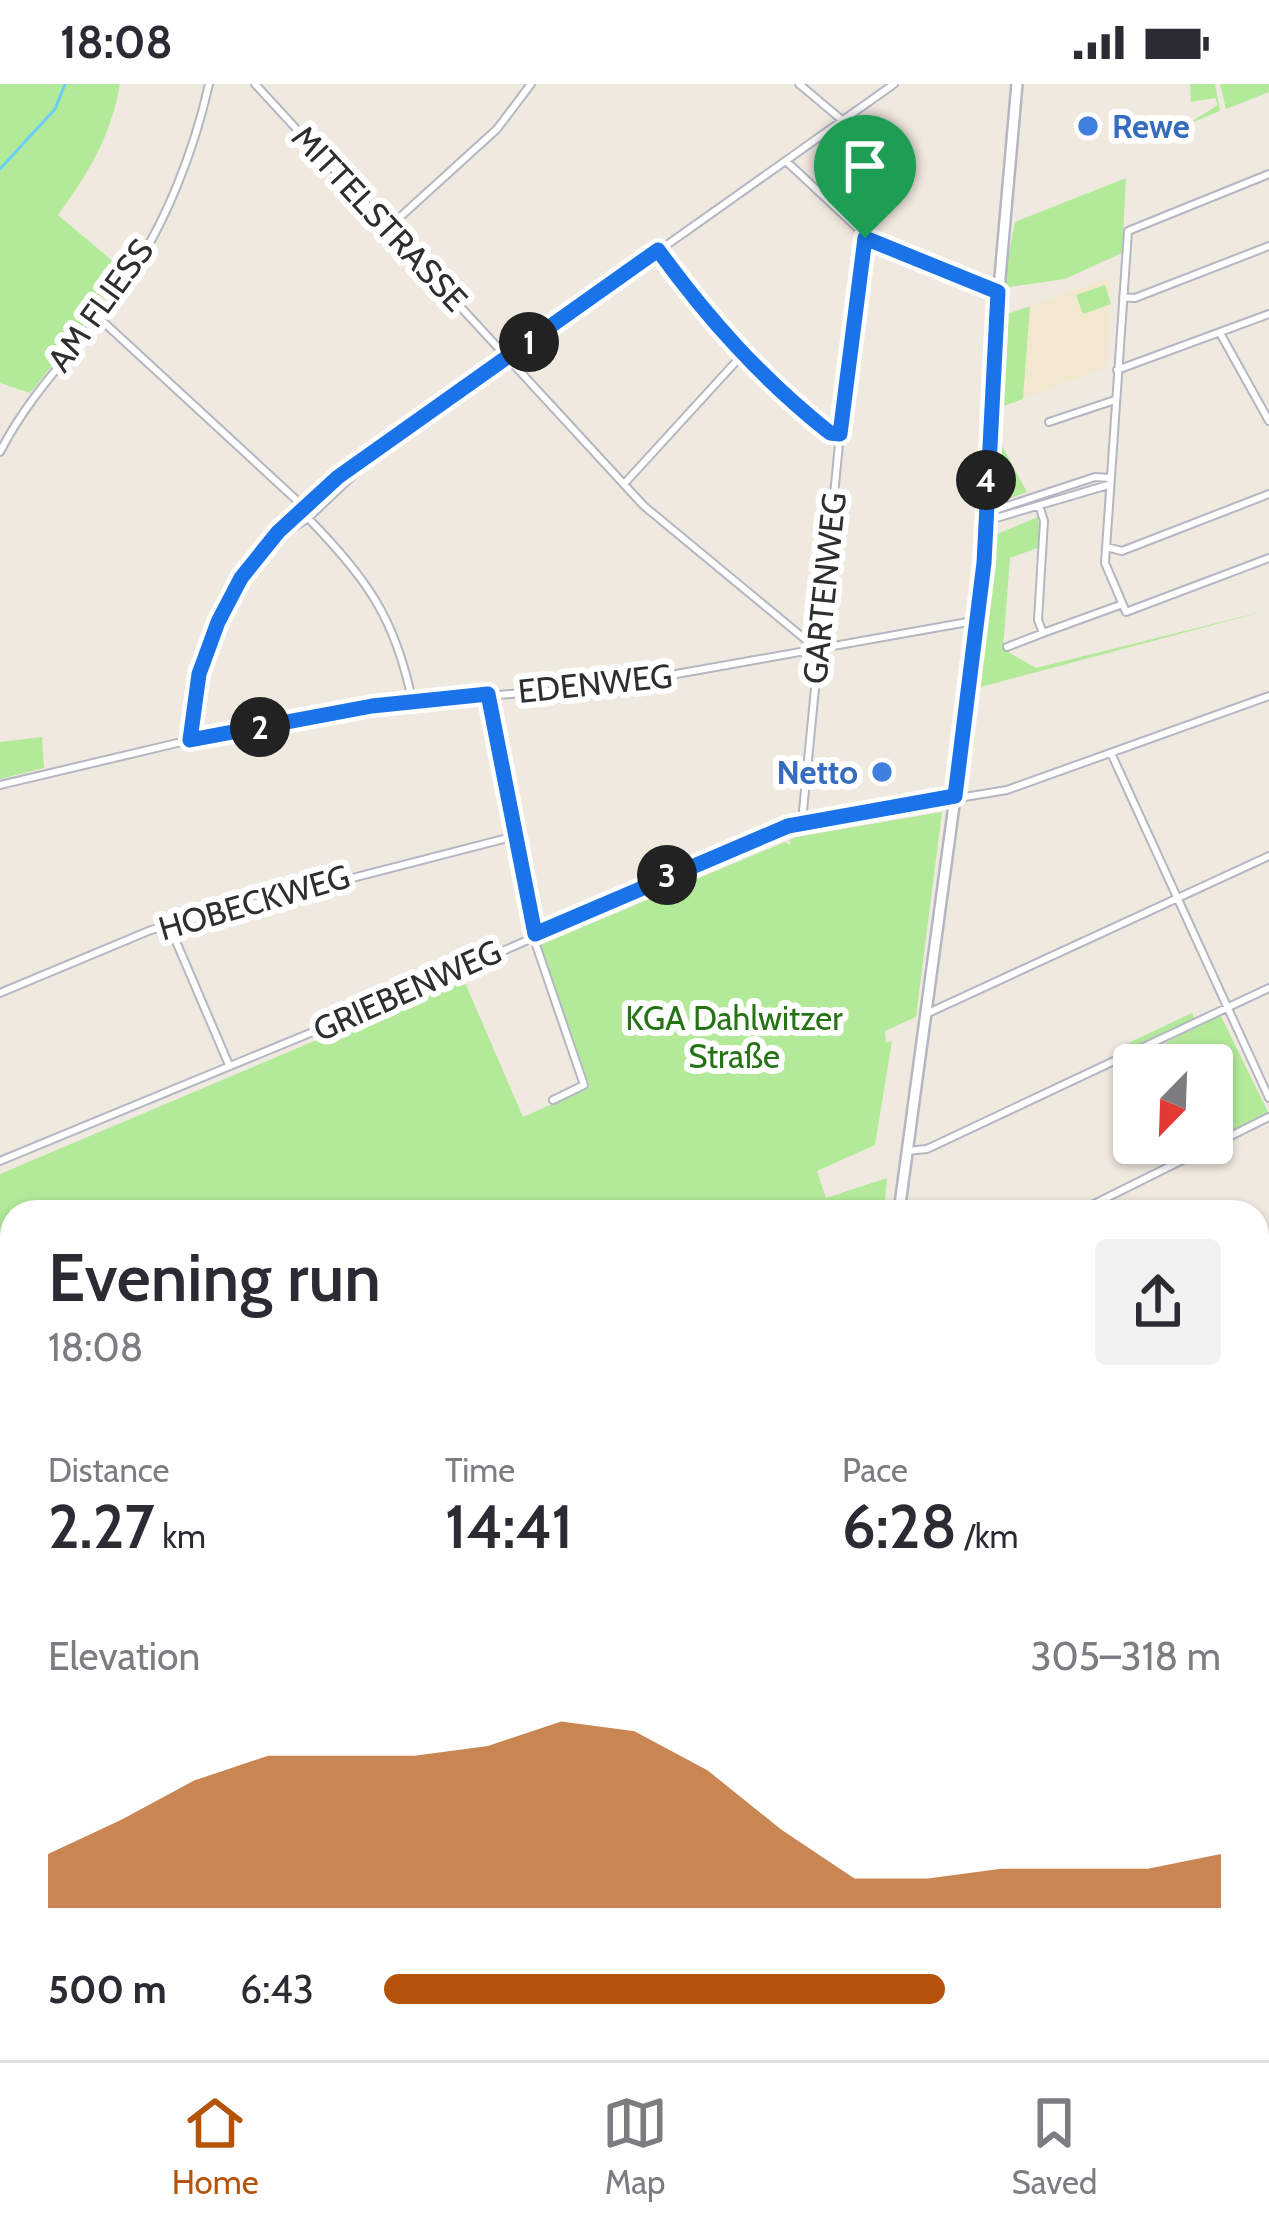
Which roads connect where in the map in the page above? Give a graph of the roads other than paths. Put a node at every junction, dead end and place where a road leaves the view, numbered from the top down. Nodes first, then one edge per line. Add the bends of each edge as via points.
1 (209, 84) edge
2 (255, 84) edge
3 (531, 84) edge
4 (799, 84) edge
5 (894, 84) edge
6 (1005, 84) edge
7 (1017, 84) edge
8 (842, 120) junction
9 (785, 160) junction
10 (1269, 174) edge
11 (388, 228) junction
12 (865, 238) junction
13 (1269, 245) edge
14 (658, 250) junction
15 (998, 292) junction
16 (1123, 297) junction
17 (1269, 314) edge
18 (98, 317) junction
19 (1220, 333) junction
20 (742, 356) junction
21 (507, 357) junction
22 (1117, 370) junction
23 (1114, 400) junction
24 (1269, 421) edge
25 (1049, 422) dead end
26 (840, 434) junction
27 (0, 452) edge
28 (353, 471) junction
29 (1110, 481) junction
30 (624, 484) junction
31 (1269, 494) edge
32 (1039, 506) junction
33 (304, 507) junction
34 (310, 516) junction
35 (986, 517) junction
36 (271, 542) junction
37 (1106, 547) junction
38 (1269, 558) edge
39 (1120, 605) junction
40 (979, 620) junction
41 (1043, 633) junction
42 (1007, 647) dead end
43 (817, 649) junction
44 (488, 694) junction
45 (1269, 696) edge
46 (412, 700) junction
47 (190, 740) junction
48 (1111, 753) junction
49 (0, 784) edge
50 (955, 796) junction
51 (802, 821) junction
52 (515, 836) junction
53 (1269, 856) edge
54 (1178, 898) junction
55 (169, 925) junction
56 (535, 934) junction
57 (1269, 988) edge
58 (0, 993) edge
59 (1227, 1008) junction
60 (926, 1014) junction
61 (1153, 1043) joint
62 (229, 1066) junction
63 (1269, 1098) edge
64 (553, 1100) dead end
65 (1269, 1117) edge
66 (1233, 1133) edge
67 (908, 1151) junction
68 (0, 1161) edge
69 (1173, 1164) edge
70 (901, 1200) edge
71 (1112, 1200) edge

1 - 18 street, AM FLIESS via 152,237
2 - 11 street, MITTELSTRASSE
3 - 11 street via 497,129
4 - 8 street
5 - 8 street
6 - 7 street
7 - 15 main road
8 - 9 street
9 - 12 street
9 - 14 street
10 - 16 street via 1128,231
11 - 21 street, MITTELSTRASSE
12 - 15 street
12 - 26 street, GARTENWEG
13 - 16 street
14 - 20 street
14 - 21 street
15 - 35 main road
16 - 22 street
17 - 19 street
18 - 27 street, AM FLIESS via 29,400
18 - 33 street
19 - 22 street
19 - 24 street
20 - 26 street
20 - 30 street
21 - 28 street
21 - 30 street, MITTELSTRASSE
22 - 23 street
23 - 25 street
23 - 29 street
26 - 43 street, GARTENWEG
28 - 33 street
28 - 34 street
29 - 32 street
29 - 35 street via 1095,477
29 - 37 street
30 - 43 street, MITTELSTRASSE
31 - 37 street via 1122,551
32 - 35 street
32 - 41 street
33 - 34 street
33 - 36 street
34 - 36 street
34 - 46 street via 385,611
35 - 40 main road
36 - 47 street via 218,622 196,688
37 - 39 street
38 - 39 street via 1131,611
39 - 41 street
40 - 43 street, EDENWEG
40 - 50 main road
41 - 42 street
43 - 44 street, EDENWEG via 608,686
43 - 51 street, GARTENWEG
44 - 46 street, EDENWEG
44 - 52 street
45 - 48 street, GRIEBENWEG
46 - 47 street, EDENWEG
47 - 49 street, EDENWEG
48 - 50 street, GRIEBENWEG via 1007,790
48 - 54 street
50 - 51 street, GRIEBENWEG
50 - 60 main road
51 - 56 street, GRIEBENWEG
52 - 55 street, HOBECKWEG
52 - 56 street
53 - 54 street
54 - 59 street
54 - 60 street
55 - 58 street, HOBECKWEG
55 - 62 street
56 - 62 street, GRIEBENWEG
56 - 64 street via 584,1085
57 - 59 street
59 - 61 street
59 - 63 street
60 - 67 main road
61 - 67 street
62 - 68 street, GRIEBENWEG
65 - 66 street
67 - 70 main road
69 - 71 street

